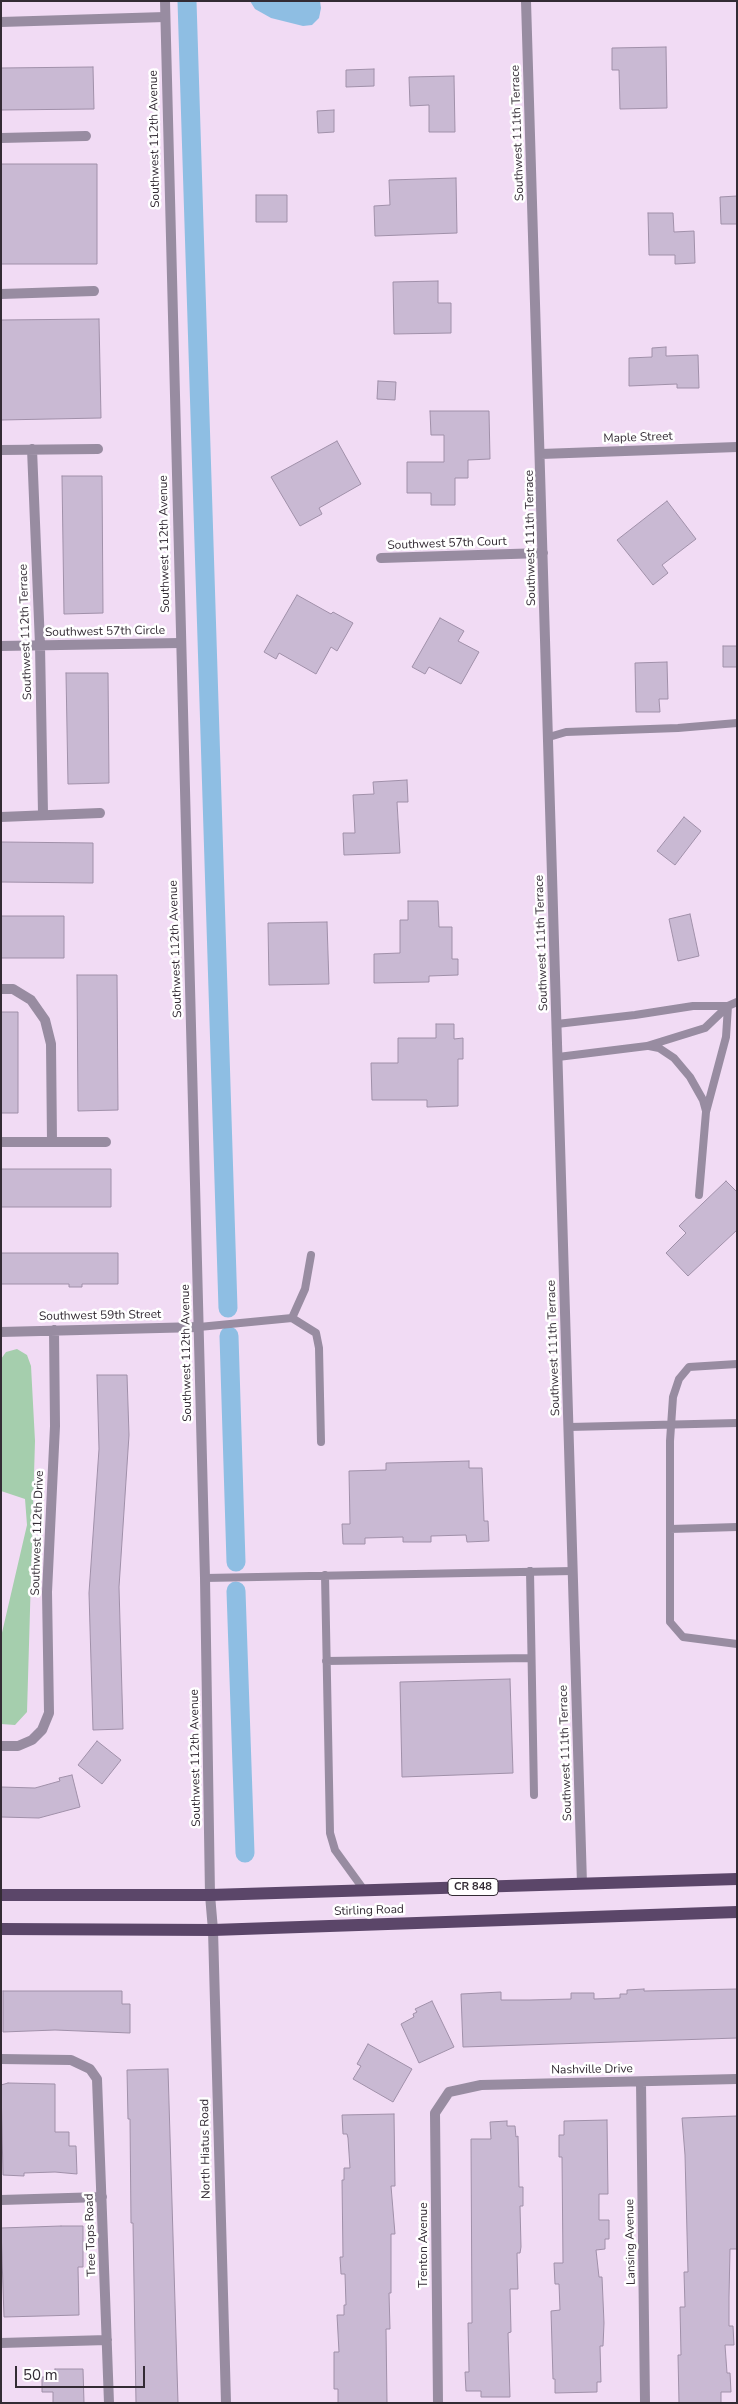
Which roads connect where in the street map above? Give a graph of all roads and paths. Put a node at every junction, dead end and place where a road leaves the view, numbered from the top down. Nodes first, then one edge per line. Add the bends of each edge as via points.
1 (164, 1) edge
2 (526, 1) edge
3 (165, 17) junction
4 (1, 22) edge
5 (86, 136) dead end
6 (1, 138) edge
7 (94, 291) dead end
8 (1, 294) edge
9 (737, 447) edge
10 (32, 449) junction
11 (98, 449) dead end
12 (1, 450) edge
13 (541, 454) junction
14 (544, 553) junction
15 (380, 558) dead end
16 (180, 643) junction
17 (40, 645) junction
18 (1, 646) edge
19 (737, 723) edge
20 (549, 737) junction
21 (100, 813) dead end
22 (43, 814) junction
23 (1, 817) edge
24 (1, 989) edge
25 (737, 1002) edge
26 (728, 1006) junction
27 (557, 1024) junction
28 (647, 1046) junction
29 (558, 1057) junction
30 (706, 1112) junction
31 (1, 1142) edge
32 (52, 1142) junction
33 (106, 1142) dead end
34 (698, 1195) dead end
35 (311, 1255) dead end
36 (292, 1318) junction
37 (199, 1327) junction
38 (54, 1330) junction
39 (1, 1332) edge
40 (737, 1364) edge
41 (737, 1423) edge
42 (672, 1424) junction
43 (569, 1427) junction
44 (321, 1442) dead end
45 (737, 1528) edge
46 (670, 1529) junction
47 (530, 1571) junction
48 (573, 1571) junction
49 (325, 1575) junction
50 (206, 1578) junction
51 (737, 1644) edge
52 (532, 1658) junction
53 (326, 1661) junction
54 (1, 1746) edge
55 (534, 1795) dead end
56 (737, 1879) edge
57 (582, 1884) junction
58 (364, 1890) junction
59 (1, 1895) edge
60 (210, 1895) junction
61 (737, 1912) edge
62 (1, 1929) edge
63 (213, 1930) junction
64 (1, 2059) edge
65 (737, 2079) edge
66 (641, 2082) junction
67 (449, 2092) joint
68 (102, 2197) junction
69 (1, 2200) edge
70 (107, 2340) junction
71 (1, 2343) edge
72 (109, 2403) edge
73 (226, 2403) edge
74 (438, 2403) edge
75 (645, 2403) edge

1 - 3 street, Southwest 112th Avenue
2 - 13 street, Southwest 111th Terrace
3 - 4 street
3 - 16 street, Southwest 112th Avenue
5 - 6 street
7 - 8 street
9 - 13 street, Maple Street
10 - 11 street
10 - 12 street
10 - 17 street, Southwest 112th Terrace
13 - 14 street, Southwest 111th Terrace
14 - 15 street, Southwest 57th Court
14 - 20 street, Southwest 111th Terrace
16 - 17 street, Southwest 57th Circle
16 - 37 street, Southwest 112th Avenue
17 - 18 street, Southwest 57th Circle
17 - 22 street, Southwest 112th Terrace
19 - 20 lane via 566,732
20 - 27 street, Southwest 111th Terrace
21 - 22 street
22 - 23 street
24 - 32 street via 13,989 31,1000 45,1020 51,1044
25 - 26 lane
26 - 27 lane via 693,1006
26 - 28 lane via 704,1028
26 - 30 lane via 726,1037
27 - 29 street, Southwest 111th Terrace
28 - 29 lane
28 - 30 lane via 659,1048 674,1058 690,1077
29 - 43 street, Southwest 111th Terrace
30 - 34 lane
31 - 32 street
32 - 33 street
35 - 36 lane via 305,1288
36 - 37 lane
36 - 44 lane via 316,1333
37 - 38 street, Southwest 59th Street
37 - 50 street, Southwest 112th Avenue
38 - 39 street, Southwest 59th Street
38 - 54 street, Southwest 112th Drive via 55,1426 47,1592 49,1713 39,1735 26,1744
40 - 42 lane via 689,1367 678,1379 672,1397
41 - 42 lane
42 - 43 lane
42 - 46 lane
43 - 48 street, Southwest 111th Terrace
45 - 46 lane
46 - 51 lane via 670,1622 683,1637
47 - 48 lane
47 - 49 lane
47 - 52 lane
48 - 57 street, Southwest 111th Terrace
49 - 50 lane
49 - 53 lane
50 - 60 street, Southwest 112th Avenue
52 - 53 lane
52 - 55 lane
53 - 58 lane via 330,1833 335,1850
56 - 57 main road, Stirling Road / CR 848
57 - 58 main road, Stirling Road / CR 848
58 - 60 main road, Stirling Road / CR 848
59 - 60 main road, Stirling Road / CR 848
60 - 63 street, North Hiatus Road
61 - 63 main road, Stirling Road
62 - 63 main road, Stirling Road
63 - 73 street, North Hiatus Road
64 - 68 street, Tree Tops Road via 71,2060 95,2073 99,2086
65 - 66 street, Nashville Drive
66 - 67 street, Nashville Drive via 481,2085
66 - 75 street, Lansing Avenue
67 - 74 street, Trenton Avenue via 435,2113
68 - 69 street
68 - 70 street, Tree Tops Road
70 - 71 street
70 - 72 street, Tree Tops Road

